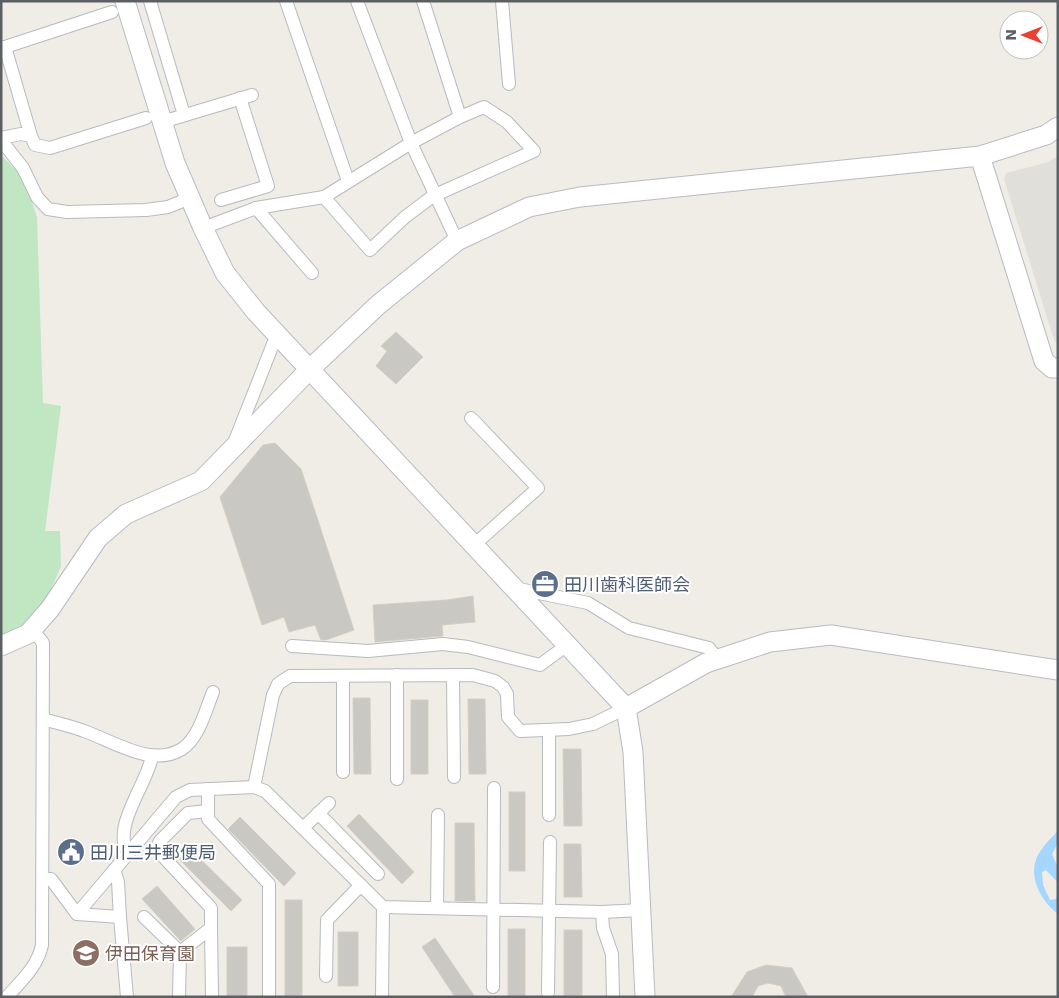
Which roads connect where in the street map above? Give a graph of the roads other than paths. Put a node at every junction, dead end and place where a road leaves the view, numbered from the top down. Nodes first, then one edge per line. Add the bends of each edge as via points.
1 (150, 1) edge
2 (286, 1) edge
3 (357, 1) edge
4 (422, 1) edge
5 (502, 1) edge
6 (118, 6) edge
7 (3, 48) edge
8 (509, 84) dead end
9 (184, 115) junction
10 (460, 117) junction
11 (154, 120) junction
12 (1058, 127) edge
13 (31, 136) junction
14 (1, 139) edge
15 (411, 143) junction
16 (980, 156) junction
17 (348, 181) junction
18 (434, 196) junction
19 (324, 197) junction
20 (190, 198) junction
21 (221, 200) dead end
22 (256, 208) junction
23 (202, 228) junction
24 (456, 241) junction
25 (312, 273) dead end
26 (277, 334) junction
27 (311, 368) junction
28 (1058, 368) edge
29 (471, 418) dead end
30 (230, 452) junction
31 (474, 545) junction
32 (514, 588) junction
33 (32, 629) junction
34 (567, 645) junction
35 (1, 646) edge
36 (292, 646) dead end
37 (718, 660) junction
38 (1058, 670) edge
39 (453, 675) junction
40 (342, 676) junction
41 (397, 676) junction
42 (213, 692) dead end
43 (626, 708) junction
44 (43, 719) junction
45 (549, 730) junction
46 (152, 756) junction
47 (343, 772) dead end
48 (454, 777) dead end
49 (397, 779) dead end
50 (254, 787) junction
51 (494, 788) dead end
52 (208, 789) junction
53 (329, 803) dead end
54 (208, 811) junction
55 (318, 813) junction
56 (438, 815) dead end
57 (549, 815) dead end
58 (303, 828) junction
59 (550, 842) dead end
60 (128, 853) junction
61 (114, 870) junction
62 (378, 874) dead end
63 (43, 879) junction
64 (361, 885) junction
65 (383, 907) junction
66 (437, 908) junction
67 (493, 910) junction
68 (642, 910) junction
69 (549, 911) junction
70 (602, 912) junction
71 (77, 914) junction
72 (120, 917) junction
73 (144, 917) dead end
74 (211, 928) junction
75 (180, 952) junction
76 (326, 976) dead end
77 (493, 987) dead end
78 (548, 993) dead end
79 (212, 995) dead end
80 (8, 997) edge
81 (127, 997) edge
82 (179, 997) edge
83 (270, 997) edge
84 (382, 997) edge
85 (613, 997) edge
86 (645, 997) edge

1 - 9 street
2 - 17 street
3 - 15 street
4 - 10 street
5 - 8 street
6 - 7 street
6 - 11 street
7 - 13 street
9 - 11 street
9 - 21 street via 246,97 268,186
10 - 15 street
10 - 18 street via 484,107 507,122 534,151
11 - 13 street via 50,148 35,145
11 - 20 street
12 - 16 street via 1046,135
13 - 14 street via 21,134
14 - 20 street via 48,209 67,212 146,210
15 - 17 street
15 - 18 street
16 - 24 street via 580,197 528,207
16 - 28 street via 1044,361 1052,368
17 - 19 street
18 - 19 street via 370,250
18 - 24 street
19 - 22 street
20 - 23 street
22 - 23 street
22 - 25 street
23 - 26 street via 225,273
24 - 27 street via 380,303
26 - 27 street
26 - 30 street
27 - 30 street
27 - 31 street
29 - 31 street via 538,488
30 - 33 street via 201,481 126,514 98,538 50,609
31 - 32 street
32 - 34 street
32 - 37 street via 588,603 629,628 709,648
33 - 35 street
33 - 44 street via 43,643
34 - 36 street via 540,665 443,644 368,650
34 - 43 street
37 - 38 street via 770,642 831,635
37 - 43 street via 706,663
39 - 41 street
39 - 45 street via 473,675 495,681 507,694 508,717 520,731
39 - 48 street
40 - 41 street
40 - 47 street
40 - 50 street via 290,676 278,684
41 - 49 street
42 - 46 street via 196,732 183,749
43 - 45 street via 593,724
43 - 68 street via 633,752
44 - 46 street
44 - 63 street
45 - 57 street
46 - 60 street via 125,824 124,846
50 - 52 street
50 - 58 street via 265,791
51 - 67 street
52 - 54 street
52 - 60 street via 190,790 176,797
53 - 55 street
54 - 74 street via 188,813 157,847 211,908
54 - 83 street via 208,819 270,884
55 - 58 street
55 - 62 street
56 - 66 street
58 - 64 street
59 - 69 street
60 - 61 street
61 - 71 street
61 - 72 street
63 - 71 street via 52,879
63 - 80 street via 40,955
64 - 65 street
64 - 76 street via 327,920
65 - 66 street
65 - 84 street
66 - 67 street
67 - 69 street
67 - 77 street
68 - 70 street
68 - 86 street
69 - 70 street
69 - 78 street
70 - 85 street via 603,928 612,954
71 - 72 street
72 - 81 street
73 - 75 street
74 - 75 street
74 - 79 street
75 - 82 street

